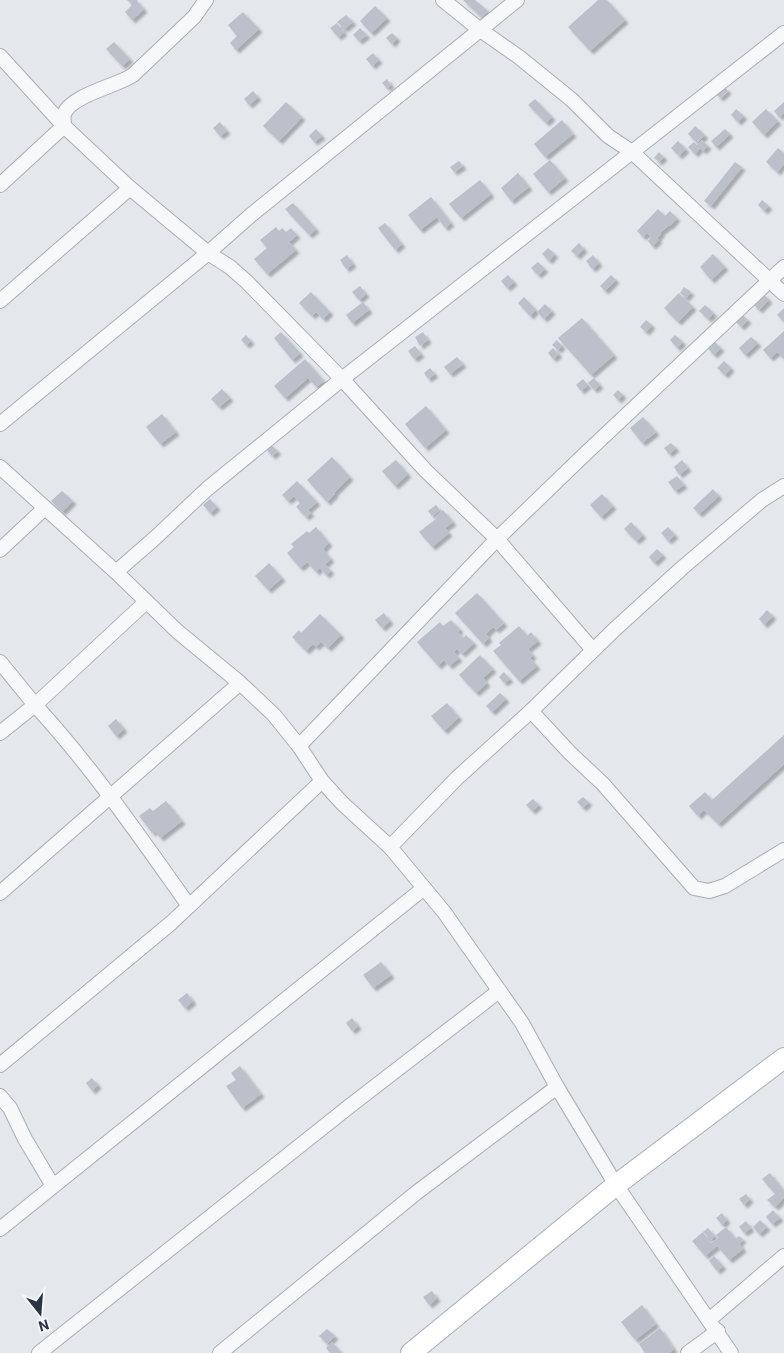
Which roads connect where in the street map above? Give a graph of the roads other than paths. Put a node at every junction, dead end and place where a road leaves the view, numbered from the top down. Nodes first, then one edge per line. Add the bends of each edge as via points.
1 (206, 0) edge
2 (443, 0) edge
3 (517, 0) edge
4 (479, 29) junction
5 (784, 33) edge
6 (0, 56) edge
7 (64, 126) junction
8 (632, 152) junction
9 (0, 185) edge
10 (130, 188) junction
11 (208, 253) junction
12 (784, 267) edge
13 (769, 280) junction
14 (784, 294) edge
15 (0, 301) edge
16 (342, 379) junction
17 (0, 424) edge
18 (0, 467) edge
19 (784, 486) edge
20 (46, 508) junction
21 (497, 539) junction
22 (0, 550) edge
23 (116, 572) junction
24 (146, 602) junction
25 (593, 650) junction
26 (0, 662) edge
27 (240, 683) junction
28 (35, 705) junction
29 (531, 711) junction
30 (0, 733) edge
31 (298, 746) junction
32 (322, 781) junction
33 (111, 797) junction
34 (390, 847) junction
35 (784, 850) edge
36 (424, 888) junction
37 (0, 893) edge
38 (189, 906) junction
39 (499, 990) junction
40 (784, 1058) edge
41 (0, 1065) edge
42 (557, 1087) junction
43 (0, 1096) edge
44 (616, 1185) junction
45 (53, 1186) junction
46 (0, 1229) edge
47 (784, 1256) edge
48 (713, 1326) junction
49 (39, 1353) edge
50 (220, 1353) edge
51 (411, 1353) edge
52 (688, 1353) edge
53 (731, 1353) edge

1 - 7 street via 194,17 134,75 72,104 64,114
2 - 4 street
3 - 4 street
4 - 8 street via 519,57 572,100 608,136
4 - 11 street
5 - 8 street
6 - 7 street
7 - 9 street
7 - 10 street
8 - 13 street
8 - 16 street
10 - 11 street
10 - 15 street
11 - 16 street via 247,282
11 - 17 street
12 - 13 street
13 - 14 street
13 - 21 street
16 - 21 street via 426,472
16 - 23 street via 207,489
18 - 20 street
19 - 25 street via 762,500 682,568
20 - 22 street
20 - 23 street
21 - 25 street
21 - 31 street
23 - 24 street
24 - 27 street
24 - 28 street
25 - 29 street
26 - 28 street
27 - 31 street via 274,715
27 - 33 street
28 - 30 street
28 - 33 street via 64,736
29 - 34 street via 457,778
29 - 35 street via 604,784 694,888 710,891 725,886
31 - 32 street
32 - 34 street
32 - 38 street
33 - 37 street
33 - 38 street
34 - 36 street
36 - 39 street
36 - 45 street
38 - 41 street
39 - 42 street via 522,1023
39 - 49 street
40 - 44 street
42 - 44 street
42 - 50 street via 416,1193
43 - 45 street via 10,1108
44 - 48 street
44 - 51 street
45 - 46 street
47 - 48 street
48 - 52 street
48 - 53 street

